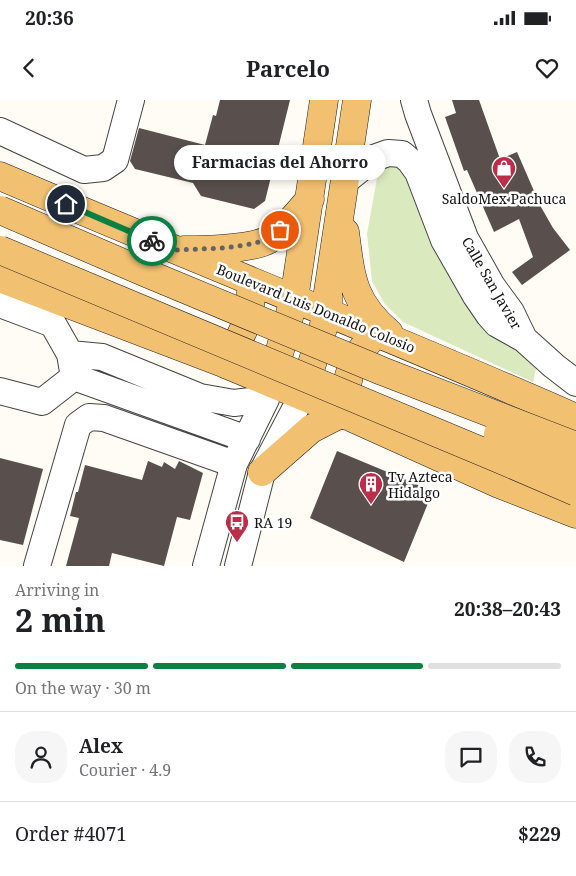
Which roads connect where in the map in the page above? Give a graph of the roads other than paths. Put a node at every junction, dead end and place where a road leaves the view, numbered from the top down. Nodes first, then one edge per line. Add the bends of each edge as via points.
1 (131, 100) edge
2 (324, 100) edge
3 (356, 100) edge
4 (416, 107) edge
5 (0, 131) edge
6 (402, 154) junction
7 (0, 176) edge
8 (343, 193) junction
9 (310, 199) junction
10 (0, 210) edge
11 (457, 243) junction
12 (0, 250) edge
13 (175, 250) junction
14 (251, 282) junction
15 (294, 299) junction
16 (0, 300) edge
17 (328, 312) junction
18 (388, 337) junction
19 (223, 363) junction
20 (72, 365) junction
21 (576, 383) edge
22 (275, 385) junction
23 (0, 391) edge
24 (302, 396) junction
25 (344, 415) junction
26 (576, 418) edge
27 (247, 439) junction
28 (576, 446) edge
29 (234, 464) junction
30 (576, 469) edge
31 (262, 472) junction
32 (576, 492) edge
33 (576, 514) edge
34 (37, 566) edge
35 (206, 566) edge
36 (238, 566) edge

1 - 5 street via 114,160 103,168 84,170
2 - 9 main road
3 - 8 main road
4 - 6 street, Calle San Javier via 415,138
4 - 11 street, Calle San Javier
6 - 8 street via 388,153 374,158
6 - 11 street, Calle San Javier via 418,172 433,214
7 - 13 main road, Boulevard Luis Donaldo Colosio
8 - 17 main road via 328,292
8 - 18 main road via 353,286 362,304
9 - 13 main road via 268,240 225,248
9 - 15 main road
10 - 28 main road, bridge via 382,371
11 - 21 street, Calle San Javier via 484,291 511,312 524,338
12 - 22 main road, bridge
13 - 14 main road, Boulevard Luis Donaldo Colosio
14 - 15 main road, Boulevard Luis Donaldo Colosio
14 - 19 main road via 246,325 237,345
15 - 17 main road, Boulevard Luis Donaldo Colosio
15 - 22 main road
16 - 19 main road
16 - 20 street via 53,324
17 - 18 main road, Boulevard Luis Donaldo Colosio
17 - 24 main road
18 - 25 main road via 362,348 350,368
18 - 26 main road, Boulevard Luis Donaldo Colosio
19 - 22 main road
20 - 22 street via 102,357 200,397 234,403
20 - 23 street via 42,402
20 - 27 street via 123,396
22 - 24 main road
22 - 27 street
22 - 30 main road, bridge via 325,365 400,393
22 - 32 main road, bridge via 496,457
24 - 25 main road
24 - 31 street
25 - 31 main road via 311,429
25 - 33 main road via 499,484
27 - 29 street
29 - 34 street via 104,418 89,417 78,425
29 - 35 street
31 - 36 street

